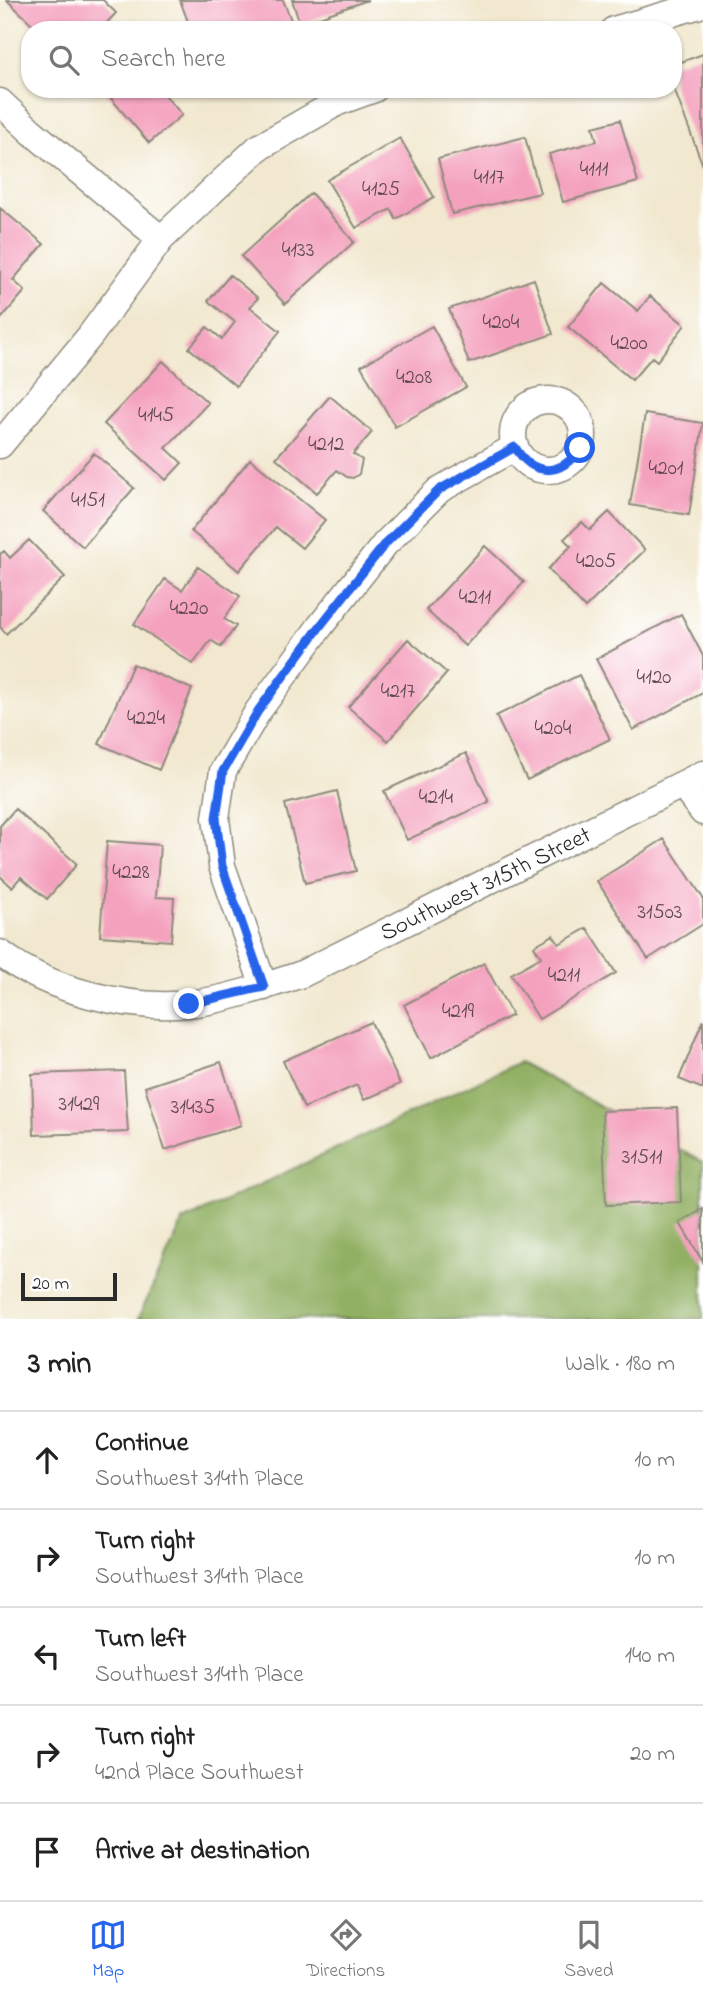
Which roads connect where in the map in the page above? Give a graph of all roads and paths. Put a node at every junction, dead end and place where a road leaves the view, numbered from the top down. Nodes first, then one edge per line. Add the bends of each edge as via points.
1 (703, 4) edge
2 (645, 21) edge
3 (349, 98) edge
4 (0, 102) edge
5 (161, 239) junction
6 (0, 445) edge
7 (515, 447) dead end
8 (693, 780) edge
9 (703, 812) edge
10 (0, 953) edge
11 (264, 987) junction

1 - 2 street
3 - 5 street via 258,148
4 - 5 street
5 - 6 street via 90,336
7 - 11 street via 439,490 385,544 258,711 223,771 216,818 222,866
8 - 9 street
8 - 11 street, Southwest 315th Street via 302,974
10 - 11 street, Southwest 315th Street via 52,983 142,1005 189,1004

